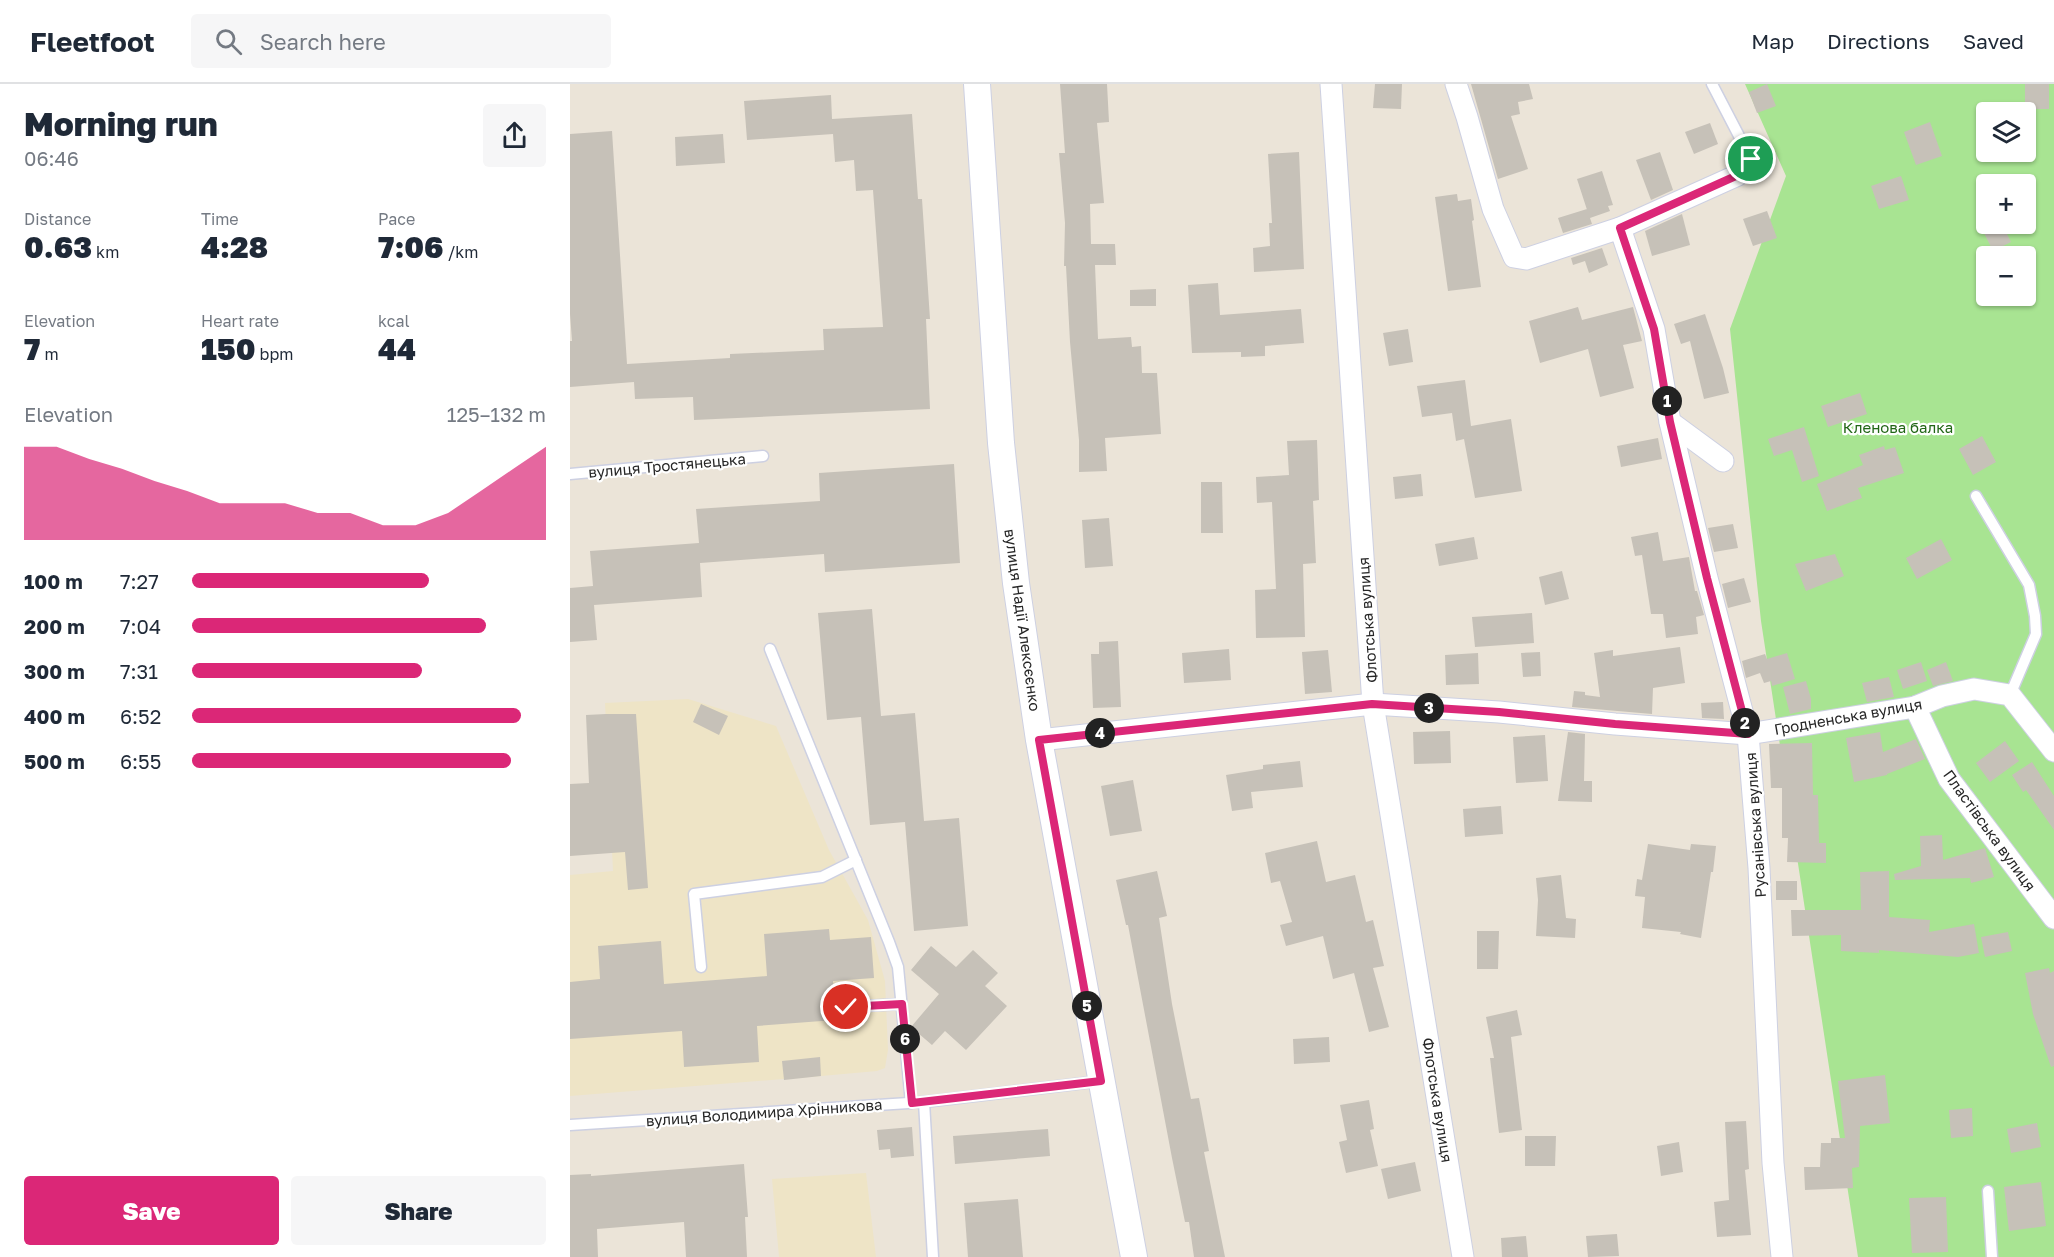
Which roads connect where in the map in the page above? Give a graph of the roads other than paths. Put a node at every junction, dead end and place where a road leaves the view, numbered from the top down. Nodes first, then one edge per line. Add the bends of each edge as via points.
1 (977, 84) edge
2 (1331, 84) edge
3 (1456, 84) edge
4 (1712, 84) edge
5 (1738, 175) joint
6 (1620, 228) junction
7 (1670, 422) junction
8 (763, 456) dead end
9 (1723, 461) dead end
10 (570, 474) edge
11 (1976, 496) dead end
12 (770, 649) dead end
13 (2010, 695) junction
14 (1372, 704) junction
15 (1915, 706) junction
16 (1748, 734) junction
17 (1039, 740) junction
18 (2054, 751) edge
19 (856, 860) junction
20 (2054, 918) edge
21 (701, 967) dead end
22 (902, 1004) junction
23 (846, 1007) dead end
24 (1101, 1081) junction
25 (924, 1102) junction
26 (912, 1103) junction
27 (570, 1125) edge
28 (1988, 1191) dead end
29 (933, 1257) edge
30 (1134, 1257) edge
31 (1463, 1257) edge
32 (1782, 1257) edge
33 (1992, 1257) edge

1 - 17 street, вулиця Надії Алексєєнко via 1001,443
2 - 14 street, Флотська вулиця
3 - 6 street via 1493,209 1514,257 1526,260
4 - 5 lane via 1751,159 1748,170
5 - 6 street
6 - 7 street, Русанівська вулиця via 1654,329
7 - 9 street
7 - 16 street, Русанівська вулиця
8 - 10 lane, вулиця Тростянецька
11 - 13 lane via 2029,585 2035,616 2036,634
12 - 19 lane
13 - 15 street, Гродненська вулиця via 1974,689
13 - 18 street
14 - 16 street, Гродненська вулиця
14 - 17 street, Гродненська вулиця
14 - 31 street, Флотська вулиця
15 - 16 street, Гродненська вулиця
15 - 20 street, Пластівська вулиця via 1949,779
16 - 32 street, Русанівська вулиця
17 - 24 street, вулиця Надії Алексєєнко
19 - 21 lane via 822,877 694,894
19 - 22 lane via 898,968
22 - 23 lane
22 - 26 lane
24 - 25 lane, вулиця Володимира Хрінникова
24 - 30 street, вулиця Надії Алексєєнко
25 - 26 lane, вулиця Володимира Хрінникова
25 - 29 lane
26 - 27 lane, вулиця Володимира Хрінникова
28 - 33 lane

